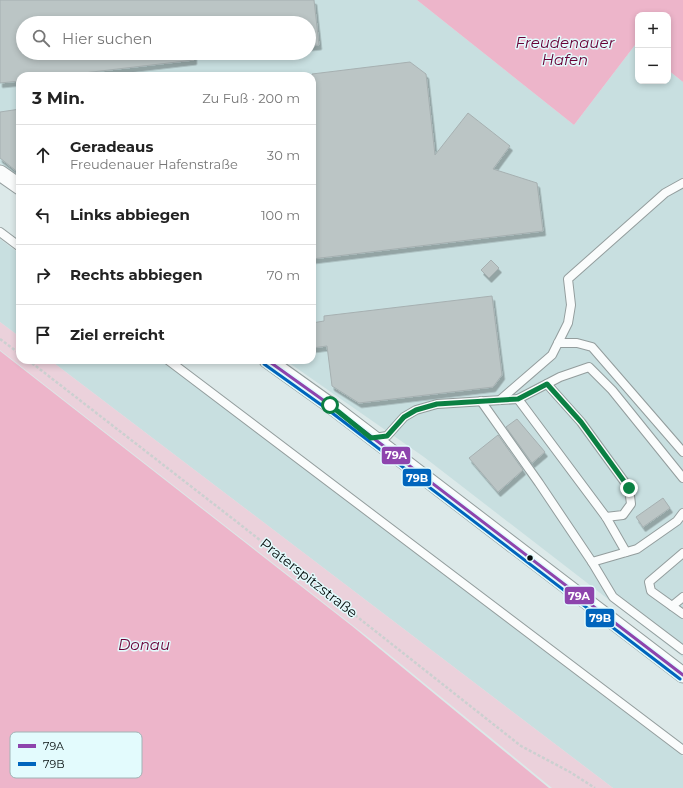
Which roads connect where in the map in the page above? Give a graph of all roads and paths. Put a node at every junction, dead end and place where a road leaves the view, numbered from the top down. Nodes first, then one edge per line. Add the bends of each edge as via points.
1 (0, 173) edge
2 (683, 183) edge
3 (16, 184) edge
4 (0, 232) edge
5 (16, 244) edge
6 (0, 339) edge
7 (558, 343) junction
8 (16, 351) edge
9 (33, 364) edge
10 (173, 364) edge
11 (273, 364) edge
12 (547, 384) junction
13 (518, 399) junction
14 (500, 400) junction
15 (481, 401) junction
16 (371, 438) junction
17 (683, 452) edge
18 (683, 478) edge
19 (683, 513) edge
20 (606, 517) junction
21 (626, 552) junction
22 (683, 554) edge
23 (592, 562) junction
24 (683, 597) edge
25 (672, 606) junction
26 (683, 614) edge
27 (683, 650) edge
28 (683, 675) edge
29 (683, 750) edge
30 (595, 788) edge

1 - 3 street
2 - 7 lane via 665,194 568,278 571,305 568,323
4 - 5 lane
6 - 8 path
7 - 14 lane via 552,355
7 - 17 lane via 577,343 592,347
9 - 30 path, Praterspitzstraße via 521,746
10 - 29 lane
11 - 16 street
12 - 13 lane
12 - 18 lane via 589,368 612,390
12 - 20 lane via 581,422 629,488 631,504 623,515
13 - 14 lane
13 - 20 lane
14 - 15 lane
15 - 16 lane via 437,404 416,410 404,417 387,436
15 - 23 lane
16 - 28 street
19 - 21 lane via 678,521 643,545
20 - 21 lane
21 - 23 lane
22 - 25 lane via 649,582 651,591
23 - 27 lane via 613,597
24 - 25 lane
25 - 26 lane

